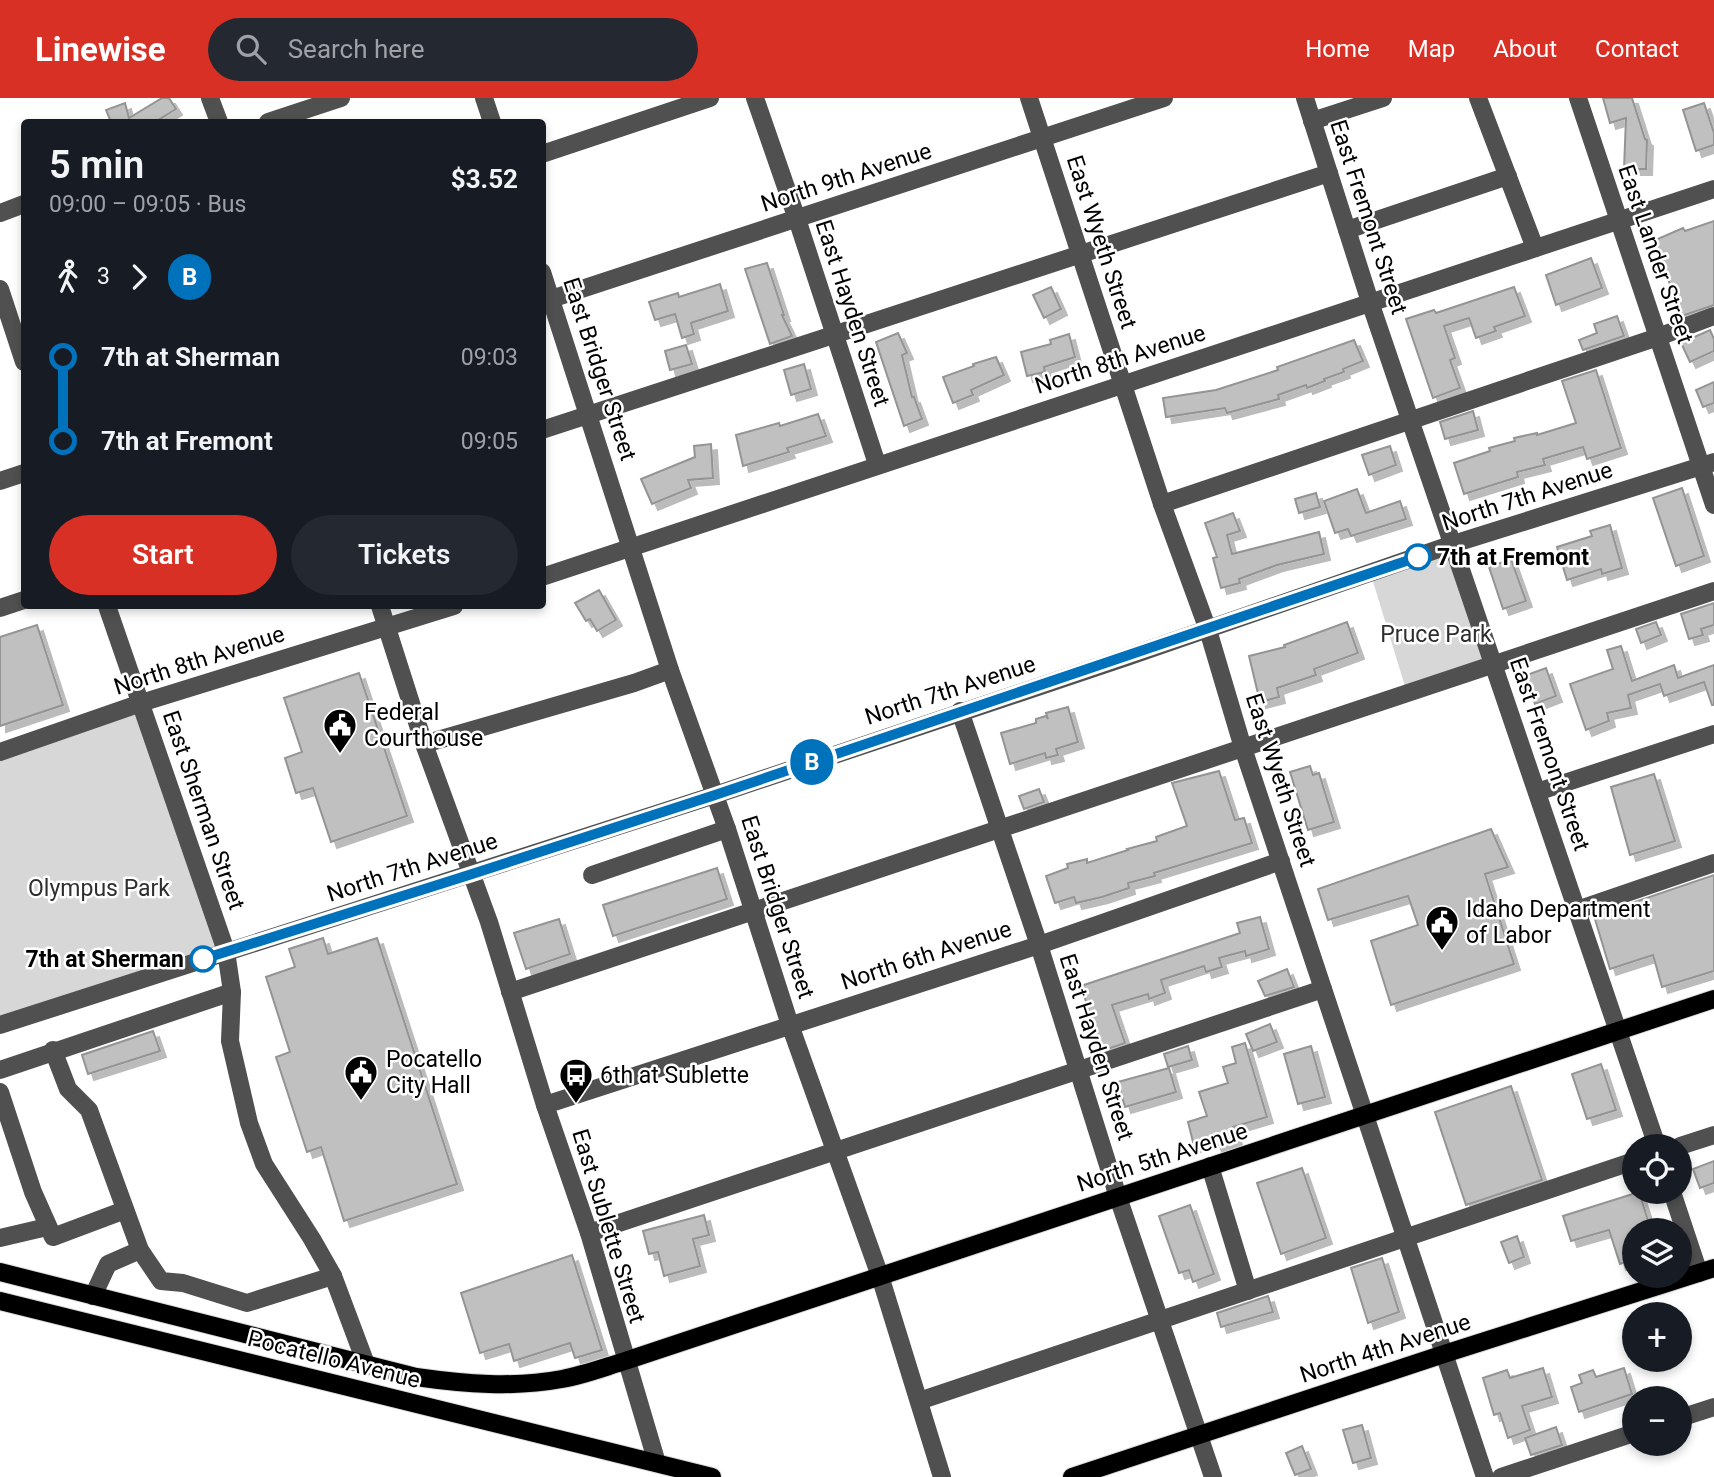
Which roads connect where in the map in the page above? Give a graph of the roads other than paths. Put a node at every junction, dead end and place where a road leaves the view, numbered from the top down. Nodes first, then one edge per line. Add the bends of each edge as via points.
1 (211, 98) edge
2 (341, 98) edge
3 (484, 98) edge
4 (710, 98) edge
5 (755, 98) edge
6 (1029, 98) edge
7 (1164, 98) edge
8 (1305, 98) edge
9 (1383, 98) edge
10 (1478, 98) edge
11 (1578, 98) edge
12 (218, 119) edge
13 (277, 119) edge
14 (491, 119) edge
15 (1312, 121) junction
16 (1044, 138) junction
17 (546, 153) edge
18 (1329, 173) junction
19 (1508, 176) junction
20 (1714, 189) edge
21 (21, 205) edge
22 (0, 212) edge
23 (797, 219) junction
24 (1619, 220) junction
25 (1347, 230) junction
26 (1535, 248) junction
27 (1080, 254) junction
28 (0, 289) edge
29 (547, 301) edge
30 (1370, 302) junction
31 (1714, 316) edge
32 (13, 330) edge
33 (833, 335) junction
34 (1658, 337) junction
35 (21, 353) edge
36 (1123, 384) junction
37 (588, 415) junction
38 (1412, 421) junction
39 (546, 429) edge
40 (877, 464) junction
41 (1707, 464) edge
42 (21, 474) edge
43 (0, 481) edge
44 (1162, 503) junction
45 (1714, 505) edge
46 (1453, 544) junction
47 (632, 548) junction
48 (546, 576) edge
49 (1714, 591) edge
50 (21, 601) edge
51 (0, 608) edge
52 (108, 609) edge
53 (381, 609) edge
54 (444, 609) edge
55 (387, 627) junction
56 (1208, 630) junction
57 (1494, 664) junction
58 (670, 670) junction
59 (141, 703) junction
60 (960, 711) junction
61 (1714, 734) edge
62 (424, 744) junction
63 (1243, 748) junction
64 (0, 752) edge
65 (1537, 792) junction
66 (715, 795) junction
67 (727, 829) junction
68 (1000, 829) junction
69 (1281, 861) junction
70 (1714, 863) edge
71 (472, 874) junction
72 (593, 875) dead end
73 (1577, 910) junction
74 (754, 911) junction
75 (1039, 945) junction
76 (226, 951) junction
77 (1323, 989) junction
78 (232, 992) junction
79 (510, 992) junction
80 (1714, 999) edge
81 (0, 1025) edge
82 (790, 1025) junction
83 (1618, 1031) junction
84 (53, 1050) junction
85 (0, 1070) edge
86 (1079, 1070) junction
87 (0, 1092) edge
88 (545, 1105) junction
89 (1365, 1115) junction
90 (1653, 1134) edge
91 (1714, 1135) edge
92 (1692, 1142) edge
93 (836, 1151) junction
94 (1622, 1165) edge
95 (1210, 1166) junction
96 (1118, 1197) junction
97 (1677, 1204) edge
98 (125, 1210) junction
99 (47, 1227) junction
100 (589, 1233) junction
101 (0, 1238) edge
102 (1406, 1238) junction
103 (140, 1250) junction
104 (1707, 1270) edge
105 (0, 1272) edge
106 (333, 1276) junction
107 (880, 1276) junction
108 (1248, 1291) junction
109 (93, 1296) junction
110 (0, 1301) edge
111 (1160, 1320) junction
112 (1444, 1354) junction
113 (625, 1361) junction
114 (366, 1364) junction
115 (919, 1401) junction
116 (1714, 1407) edge
117 (1692, 1414) edge
118 (1197, 1436) junction
119 (1622, 1437) edge
120 (657, 1463) junction
121 (712, 1477) edge
122 (942, 1477) edge
123 (1072, 1477) edge
124 (1213, 1477) edge
125 (1485, 1477) edge
126 (1501, 1477) edge

1 - 12 street
2 - 13 street
3 - 14 street
4 - 17 street
5 - 23 street, East Hayden Street
6 - 16 street, East Wyeth Street
7 - 16 street, North 9th Avenue
8 - 15 street, East Fremont Street
9 - 15 street
10 - 19 street
11 - 24 street, East Lander Street
15 - 18 street, East Fremont Street
16 - 23 street, North 9th Avenue
16 - 27 street, East Wyeth Street
18 - 25 street, East Fremont Street
18 - 27 street
19 - 25 street
19 - 26 street
20 - 24 street, North 8th Avenue
21 - 22 street
23 - 29 street, North 9th Avenue
23 - 33 street, East Hayden Street
24 - 26 street, North 8th Avenue
24 - 34 street, East Lander Street
25 - 30 street, East Fremont Street
26 - 30 street, North 8th Avenue
27 - 33 street
27 - 36 street, East Wyeth Street
28 - 32 street
29 - 37 street, East Bridger Street
30 - 36 street, North 8th Avenue
30 - 38 street, East Fremont Street
31 - 34 street
32 - 35 street
33 - 37 street
33 - 40 street, East Hayden Street
34 - 38 street
34 - 41 street, East Lander Street
36 - 40 street, North 8th Avenue
36 - 44 street, East Wyeth Street
37 - 39 street
37 - 47 street, East Bridger Street
38 - 44 street
38 - 46 street, East Fremont Street
40 - 47 street, North 8th Avenue
41 - 45 street, East Lander Street
41 - 46 street, North 7th Avenue
42 - 43 street
44 - 56 street, East Wyeth Street
46 - 56 street, North 7th Avenue
46 - 57 street, East Fremont Street
47 - 48 street, North 8th Avenue
47 - 58 street, East Bridger Street
49 - 57 street
50 - 51 street
52 - 59 street, East Sherman Street
53 - 55 street, East Sublette Street
54 - 55 street, North 8th Avenue
55 - 59 street, North 8th Avenue
55 - 62 street, East Sublette Street
56 - 60 street, North 7th Avenue
56 - 63 street, East Wyeth Street
57 - 63 street
57 - 65 street, East Fremont Street
58 - 62 street
58 - 66 street, East Bridger Street
59 - 64 street, North 8th Avenue
59 - 76 street, East Sherman Street
60 - 66 street, North 7th Avenue
60 - 68 street, East Hayden Street
61 - 65 street
62 - 71 street, East Sublette Street
63 - 68 street
63 - 69 street, East Wyeth Street
65 - 73 street, East Fremont Street
66 - 67 street, East Bridger Street
66 - 71 street, North 7th Avenue
67 - 72 street
67 - 74 street, East Bridger Street
68 - 74 street
68 - 75 street, East Hayden Street
69 - 75 street, North 6th Avenue
69 - 77 street, East Wyeth Street
70 - 73 street
71 - 76 street, North 7th Avenue
71 - 79 street, East Sublette Street
73 - 83 street, East Fremont Street
74 - 79 street
74 - 82 street, East Bridger Street
75 - 82 street, North 6th Avenue
75 - 86 street, East Hayden Street
76 - 78 street, East Sherman Street
76 - 81 street, North 7th Avenue
77 - 86 street
77 - 89 street, East Wyeth Street
78 - 84 street
78 - 106 street, East Sherman Street via 230,1041 249,1123 264,1164
79 - 88 street, East Sublette Street
80 - 83 main road, North 5th Avenue
82 - 88 street, North 6th Avenue
82 - 93 street, East Bridger Street
83 - 89 main road, North 5th Avenue
83 - 90 street, East Fremont Street
84 - 85 street
84 - 98 street via 68,1089 89,1110
86 - 93 street
86 - 96 street, East Hayden Street
87 - 99 street
88 - 100 street, East Sublette Street
89 - 95 main road, North 5th Avenue
89 - 102 street, East Wyeth Street
91 - 92 street
93 - 100 street
93 - 107 street, East Bridger Street
94 - 102 street
95 - 96 main road, North 5th Avenue
95 - 108 street
96 - 107 main road, North 5th Avenue
96 - 111 street, East Hayden Street
97 - 104 street
98 - 99 street via 53,1237
98 - 103 street
99 - 101 street
100 - 113 street, East Sublette Street
102 - 108 street
102 - 112 street, East Wyeth Street
103 - 106 street via 161,1281 183,1283 247,1303
103 - 109 street via 108,1264
104 - 112 main road, North 4th Avenue
105 - 109 main road, Pocatello Avenue
106 - 114 street, East Sherman Street
107 - 113 main road, North 5th Avenue
107 - 115 street, East Bridger Street
108 - 111 street
109 - 114 main road, Pocatello Avenue
110 - 120 main road, Pocatello Avenue
111 - 115 street
111 - 118 street, East Hayden Street
112 - 118 main road, North 4th Avenue
112 - 125 street, East Wyeth Street
113 - 114 main road, Pocatello Avenue via 562,1379 502,1384 416,1377
113 - 120 street, East Sublette Street
115 - 122 street, East Bridger Street
116 - 117 street
118 - 123 main road, North 4th Avenue
118 - 124 street, East Hayden Street
119 - 126 street
120 - 121 main road

